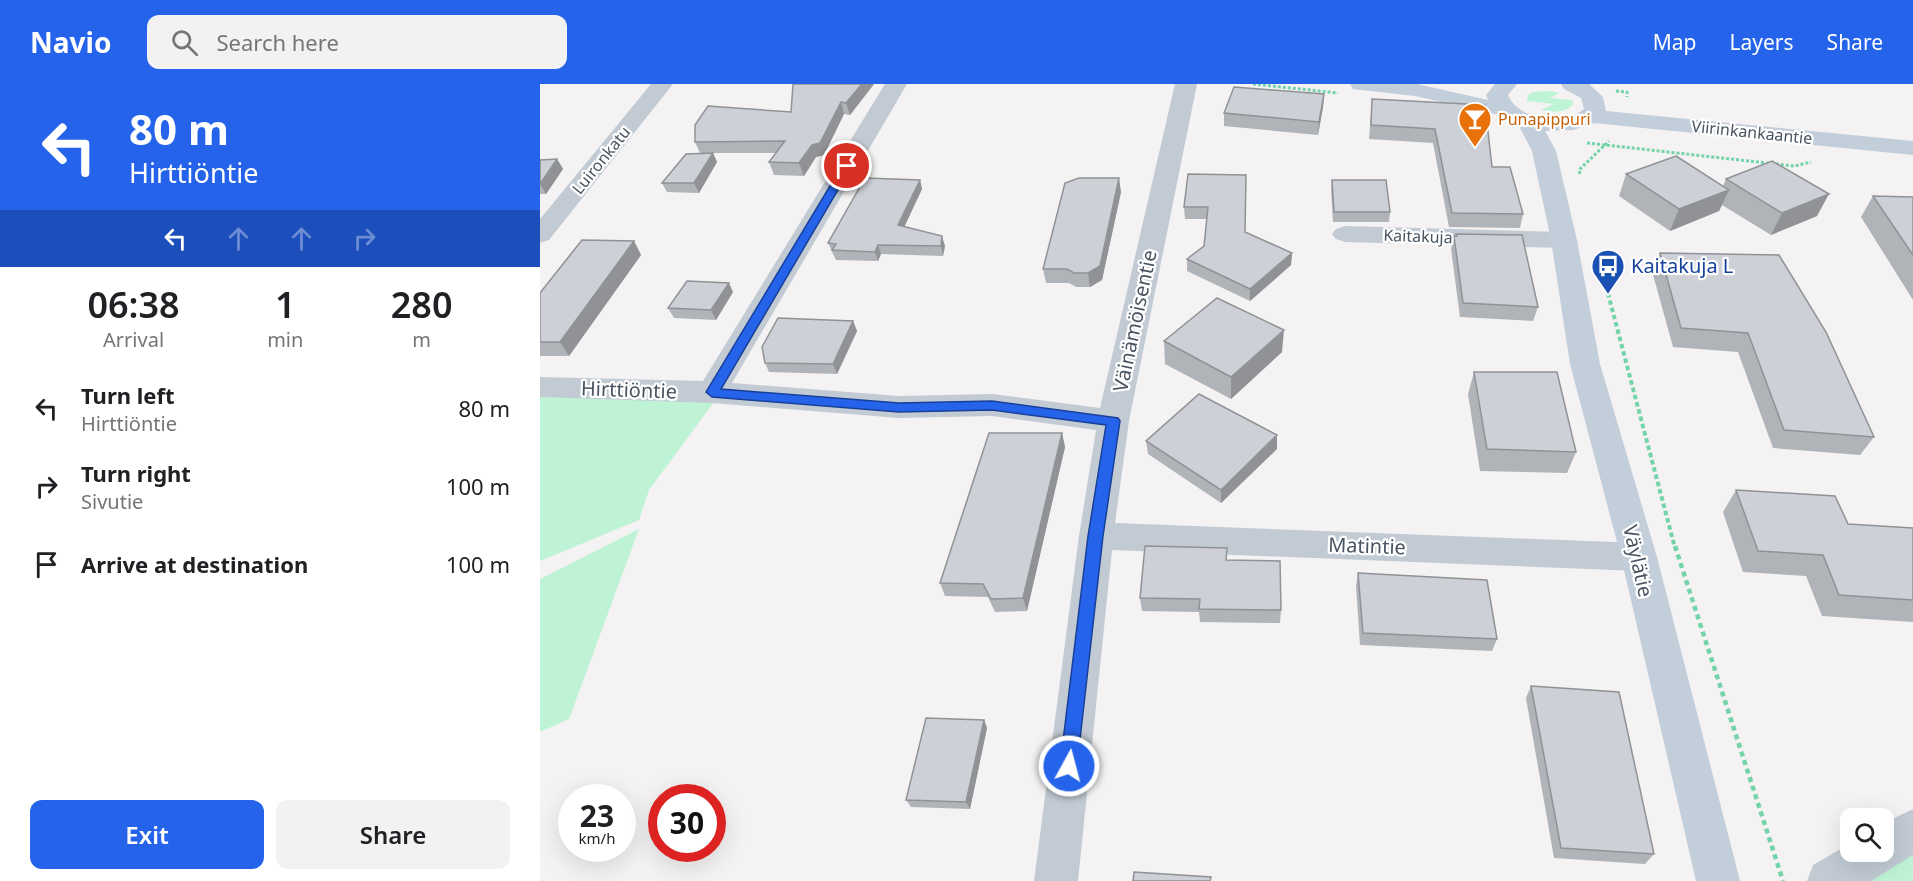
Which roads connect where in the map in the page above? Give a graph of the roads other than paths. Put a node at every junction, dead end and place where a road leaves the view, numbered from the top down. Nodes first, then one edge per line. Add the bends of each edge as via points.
1 (662, 84) edge
2 (896, 84) edge
3 (1186, 84) edge
4 (1361, 84) edge
5 (1572, 84) edge
6 (1504, 85) edge
7 (1415, 90) junction
8 (1592, 107) junction
9 (1506, 110) junction
10 (1528, 121) junction
11 (1567, 125) junction
12 (1913, 132) edge
13 (1913, 148) edge
14 (1345, 234) dead end
15 (540, 235) edge
16 (1564, 240) junction
17 (540, 387) edge
18 (712, 392) junction
19 (1113, 421) junction
20 (1096, 536) junction
21 (1639, 557) junction
22 (1913, 830) edge
23 (1894, 842) edge
24 (1860, 862) edge
25 (1056, 881) edge
26 (1718, 881) edge
27 (1829, 881) edge

1 - 15 street, Luironkatu
2 - 18 street
3 - 19 street, Väinämöisentie
4 - 7 street
5 - 8 street via 1586,91
6 - 7 street
6 - 9 street via 1497,95
7 - 9 street
8 - 11 street via 1581,122
8 - 12 street, Viirinkankaantie
8 - 13 street, Viirinkankaantie
9 - 10 street
10 - 11 street
10 - 16 street, Väylätie via 1544,151
11 - 16 street, Väylätie via 1563,153
14 - 16 street, Kaitakuja
16 - 21 street, Väylätie via 1585,364
17 - 18 street, Hirttiöntie
18 - 19 street, Hirttiöntie via 899,407 992,405
19 - 20 street, Väinämöisentie
20 - 21 street, Matintie
20 - 25 street, Väinämöisentie
21 - 26 street, Väylätie
22 - 23 street
24 - 27 street

